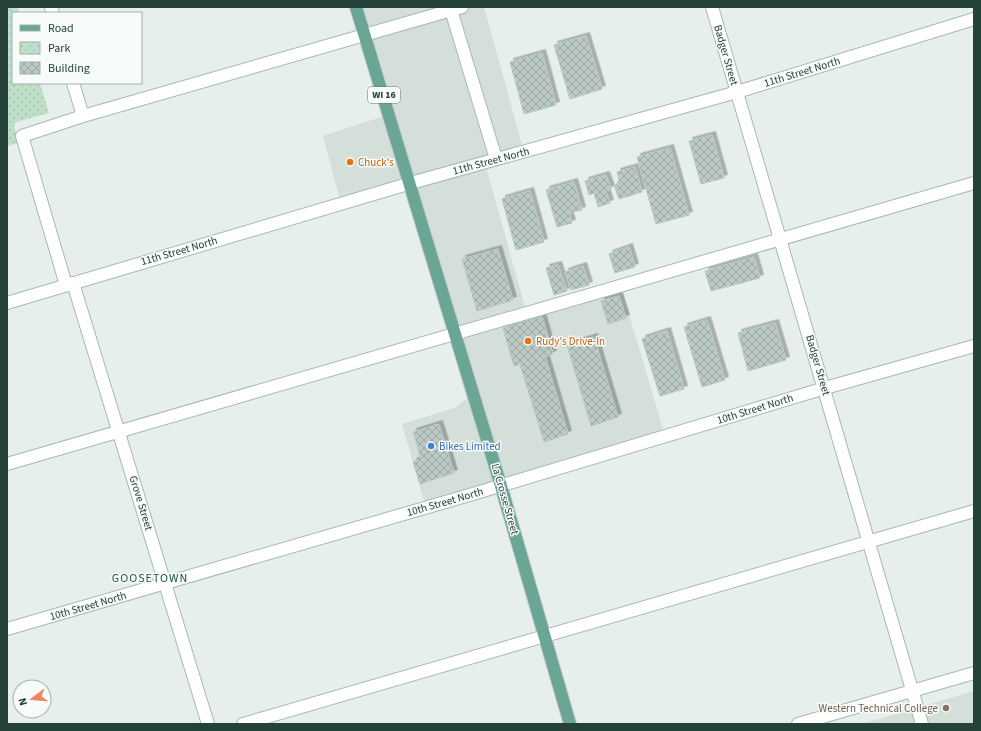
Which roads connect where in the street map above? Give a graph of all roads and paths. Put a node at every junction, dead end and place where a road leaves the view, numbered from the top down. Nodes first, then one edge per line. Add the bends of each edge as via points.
1 (356, 7) edge
2 (712, 7) edge
3 (456, 9) edge
4 (974, 19) edge
5 (366, 35) junction
6 (73, 84) edge
7 (737, 92) junction
8 (83, 116) junction
9 (496, 159) junction
10 (411, 183) junction
11 (974, 183) edge
12 (781, 239) junction
13 (69, 284) junction
14 (7, 303) edge
15 (456, 335) junction
16 (974, 346) edge
17 (825, 388) junction
18 (119, 431) junction
19 (7, 464) edge
20 (501, 486) junction
21 (974, 511) edge
22 (870, 542) junction
23 (166, 584) junction
24 (7, 629) edge
25 (544, 636) junction
26 (974, 673) edge
27 (912, 690) junction
28 (208, 724) edge
29 (243, 724) edge
30 (570, 724) edge
31 (798, 724) edge
32 (922, 724) edge

1 - 5 main road, WI 16
2 - 7 street, Badger Street
3 - 5 street
3 - 9 street
4 - 7 street, 11th Street North
5 - 8 street
5 - 10 main road, WI 16
6 - 8 street
7 - 9 street, 11th Street North
7 - 12 street, Badger Street
8 - 13 street, Grove Street via 22,136
9 - 10 street, 11th Street North
10 - 13 street, 11th Street North
10 - 15 main road, La Crosse Street / WI 16
11 - 12 street
12 - 15 street
12 - 17 street, Badger Street
13 - 14 street, 11th Street North
13 - 18 street, Grove Street
15 - 18 street
15 - 20 main road, La Crosse Street / WI 16
16 - 17 street, 10th Street North
17 - 20 street, 10th Street North
17 - 22 street, Badger Street
18 - 19 street
18 - 23 street, Grove Street
20 - 23 street, 10th Street North
20 - 25 main road, La Crosse Street / WI 16
21 - 22 street
22 - 25 street
22 - 27 street, Badger Street
23 - 24 street, 10th Street North
23 - 28 street, Grove Street
25 - 29 street
25 - 30 main road, La Crosse Street / WI 16
26 - 27 street
27 - 31 street
27 - 32 street, Badger Street

